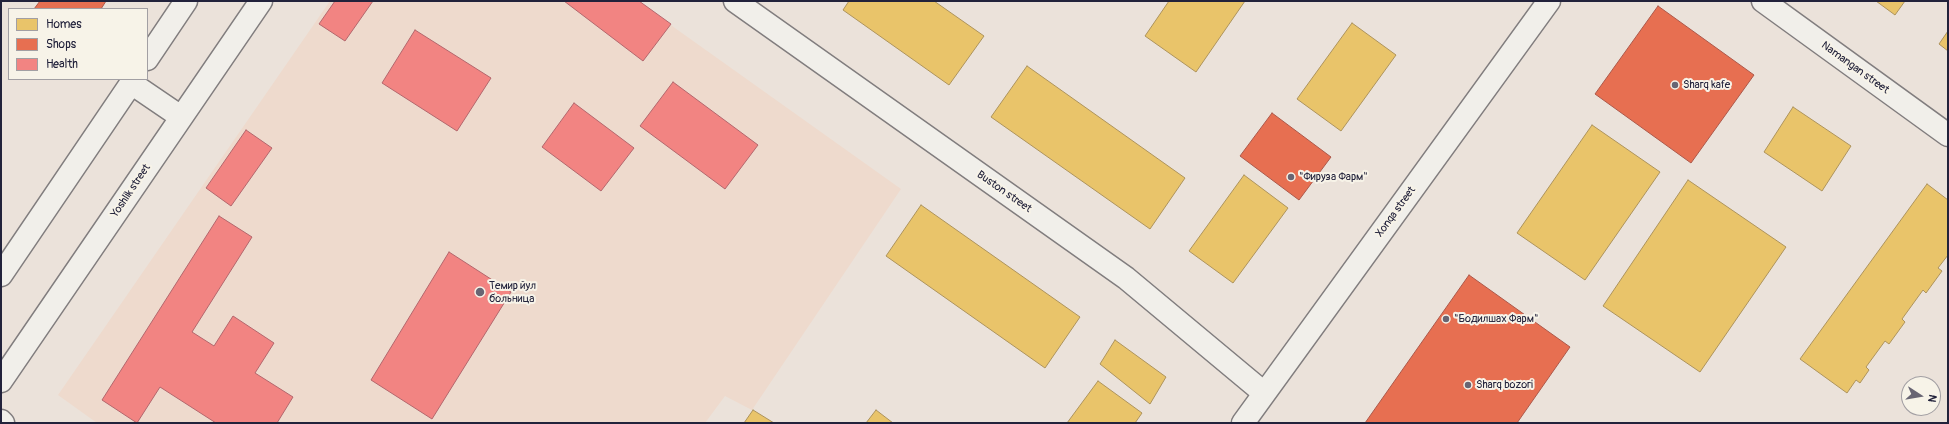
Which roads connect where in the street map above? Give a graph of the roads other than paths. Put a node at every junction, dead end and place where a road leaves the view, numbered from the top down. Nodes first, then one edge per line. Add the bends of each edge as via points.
1 (186, 1) edge
2 (261, 1) edge
3 (735, 1) edge
4 (1549, 1) edge
5 (1763, 1) edge
6 (148, 58) edge
7 (133, 81) edge
8 (181, 117) junction
9 (1948, 135) edge
10 (1, 274) edge
11 (1, 381) edge
12 (1264, 393) junction
13 (1243, 423) edge

1 - 6 main road
2 - 8 main road, Yoshlik street
3 - 12 main road, Buston street via 1126,278
4 - 12 main road, Xonqa street
5 - 9 main road, Namangan street
7 - 8 main road
7 - 10 main road
8 - 11 main road, Yoshlik street
12 - 13 main road, Xonqa street

